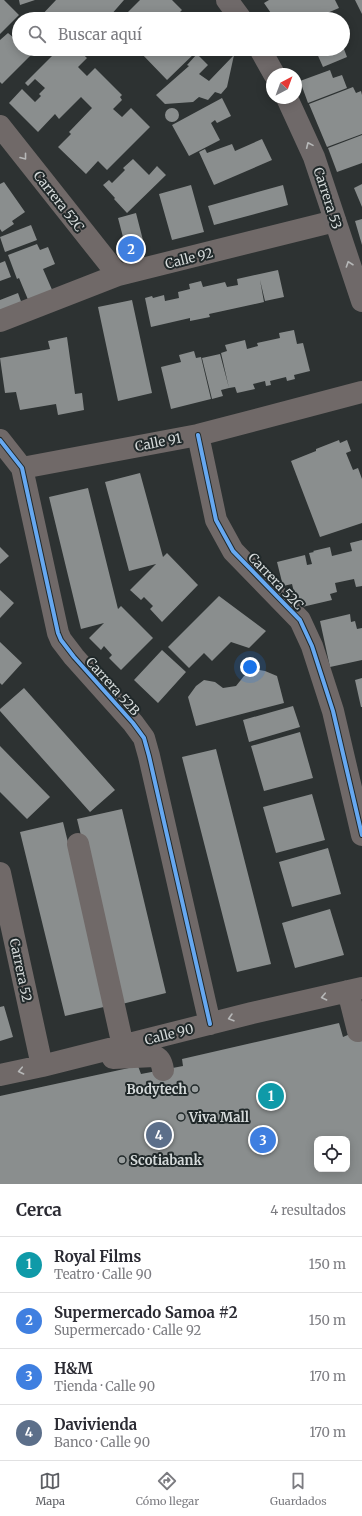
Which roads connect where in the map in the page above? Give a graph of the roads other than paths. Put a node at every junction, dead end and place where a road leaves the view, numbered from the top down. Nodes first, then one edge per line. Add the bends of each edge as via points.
1 (227, 0) edge
2 (235, 12) edge
3 (264, 56) edge
4 (271, 68) edge
5 (290, 104) edge
6 (0, 126) edge
7 (335, 221) junction
8 (118, 275) junction
9 (362, 301) edge
10 (0, 321) edge
11 (362, 392) edge
12 (198, 434) junction
13 (0, 440) edge
14 (22, 468) junction
15 (362, 835) edge
16 (78, 844) dead end
17 (0, 873) edge
18 (355, 990) edge
19 (210, 1024) junction
20 (358, 1031) dead end
21 (114, 1048) junction
22 (42, 1066) junction
23 (163, 1070) dead end
24 (0, 1075) edge

1 - 2 main road
3 - 4 main road
7 -> 5 main road, Carrera 53 via 314,157
6 -> 8 street, Carrera 52C
7 - 8 street, Calle 92
9 -> 7 main road, Carrera 53
8 - 10 street, Calle 92
11 - 12 street, Calle 91
12 - 14 street, Calle 91
12 - 15 street, Carrera 52C via 216,520 234,551 300,620 312,646 332,711
13 - 14 street, Carrera 52B
14 - 19 street, Carrera 52B via 61,640 144,738
16 - 21 street
17 - 22 street, Carrera 52
18 -> 19 street, Calle 90 via 252,1012
18 - 20 street
19 - 21 street, Calle 90
21 - 22 street, Calle 90
21 - 23 street via 107,1055 111,1058 156,1057 161,1062
22 -> 24 street, Calle 90

